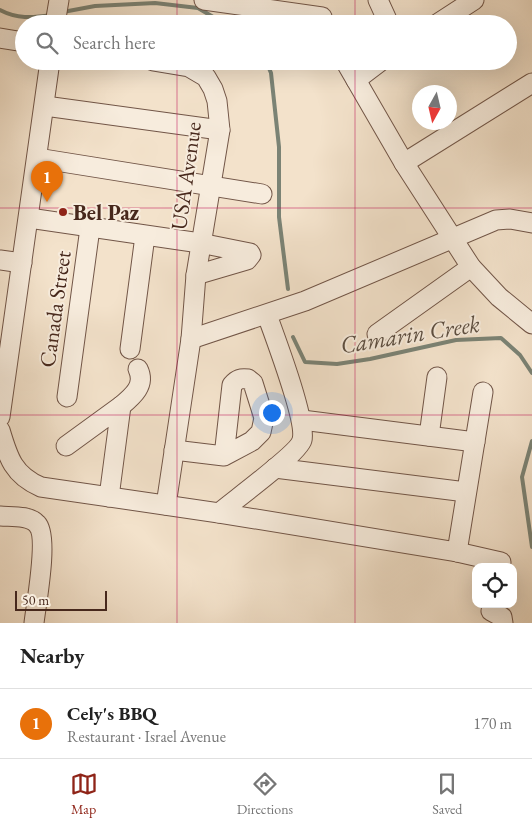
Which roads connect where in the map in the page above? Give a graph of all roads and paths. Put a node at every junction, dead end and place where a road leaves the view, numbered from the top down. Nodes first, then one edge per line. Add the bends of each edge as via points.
1 (204, 0) edge
2 (378, 0) edge
3 (474, 0) edge
4 (59, 1) edge
5 (443, 13) edge
6 (322, 14) edge
7 (57, 15) edge
8 (385, 15) edge
9 (0, 38) edge
10 (15, 40) edge
11 (49, 70) edge
12 (194, 70) edge
13 (350, 70) edge
14 (369, 70) edge
15 (356, 80) junction
16 (532, 83) edge
17 (45, 106) junction
18 (220, 130) junction
19 (37, 158) junction
20 (404, 163) junction
21 (212, 186) junction
22 (262, 194) dead end
23 (29, 218) junction
24 (532, 222) edge
25 (90, 228) junction
26 (145, 236) junction
27 (451, 238) junction
28 (200, 244) junction
29 (0, 260) edge
30 (22, 263) junction
31 (471, 266) junction
32 (196, 276) junction
33 (272, 313) junction
34 (532, 324) edge
35 (377, 334) dead end
36 (191, 339) junction
37 (130, 349) dead end
38 (138, 368) dead end
39 (437, 377) dead end
40 (483, 392) dead end
41 (67, 397) dead end
42 (121, 406) junction
43 (0, 417) edge
44 (302, 420) junction
45 (0, 430) edge
46 (429, 436) junction
47 (475, 442) junction
48 (66, 446) dead end
49 (174, 450) junction
50 (224, 456) dead end
51 (275, 468) junction
52 (466, 492) junction
53 (109, 497) junction
54 (166, 505) junction
55 (219, 513) junction
56 (0, 516) edge
57 (457, 552) junction
58 (500, 562) dead end
59 (34, 623) edge

1 - 6 street
2 - 8 street
3 - 5 street
4 - 7 street
9 - 10 street
11 - 17 street
12 - 18 street, USA Avenue via 206,77 213,89
13 - 15 street
14 - 15 street
15 - 20 street
16 - 20 street
17 - 18 street
17 - 19 street
18 - 21 street, USA Avenue
19 - 21 street
19 - 23 street
20 - 27 street
21 - 22 street
21 - 28 street, USA Avenue
23 - 25 street
23 - 30 street
24 - 27 street via 496,220
25 - 26 street
25 - 41 street, Canada Street
26 - 28 street
26 - 37 street
27 - 31 street
27 - 33 street
28 - 32 street, USA Avenue
28 - 32 street via 251,255 247,260
29 - 30 street
30 - 43 street
31 - 34 street via 499,297
31 - 35 street
32 - 36 street, USA Avenue
33 - 36 street
33 - 44 street
36 - 49 street, USA Avenue
38 - 42 street via 140,386
39 - 46 street
40 - 47 street
42 - 48 street
42 - 53 street
44 - 46 street
44 - 51 street via 299,447
45 - 53 street via 8,457 28,482
46 - 47 street
47 - 52 street
49 - 50 street
49 - 54 street, USA Avenue
51 - 52 street
51 - 55 street
52 - 57 street
53 - 54 street
54 - 55 street
55 - 57 street
56 - 59 street via 27,518 37,523 42,532
57 - 58 street

